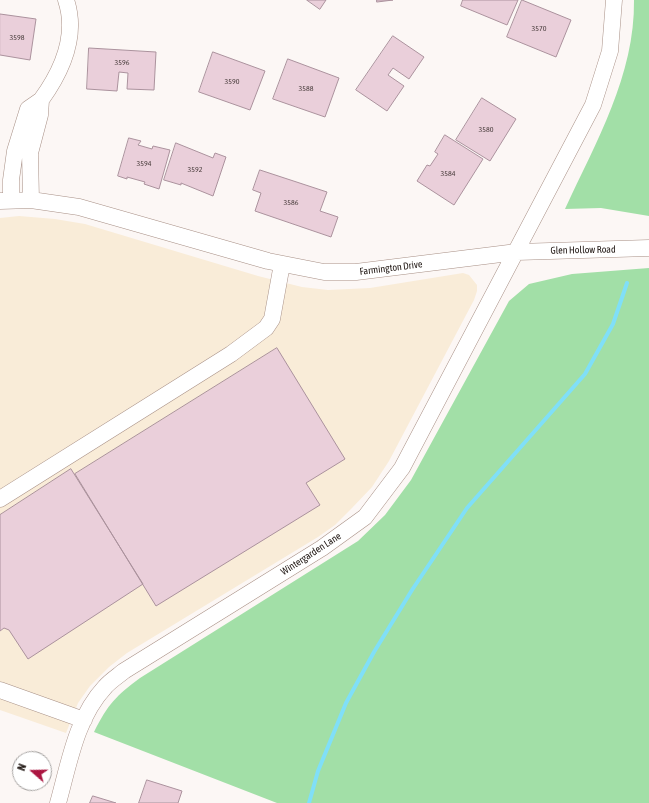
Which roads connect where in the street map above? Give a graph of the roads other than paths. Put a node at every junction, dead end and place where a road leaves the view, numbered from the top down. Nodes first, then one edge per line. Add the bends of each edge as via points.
1 (66, 0) edge
2 (614, 0) edge
3 (41, 100) junction
4 (5, 200) edge
5 (31, 200) junction
6 (649, 248) edge
7 (517, 252) junction
8 (282, 264) junction
9 (0, 499) edge
10 (0, 690) edge
11 (84, 720) junction
12 (58, 803) edge

1 - 3 street via 71,19 70,39 49,88
2 - 7 street via 610,51 593,105
3 - 4 street via 28,109
3 - 5 street via 40,115 30,153
4 - 5 street, Farmington Drive
5 - 8 street, Farmington Drive via 79,207
6 - 7 street, Glen Hollow Road
7 - 8 street, Farmington Drive via 356,272 324,272
7 - 11 street, Wintergarden Lane via 402,468 365,517 322,548 124,671 105,687
8 - 9 street via 272,319 266,328 231,354
10 - 11 street
11 - 12 street, Wintergarden Lane via 75,739

